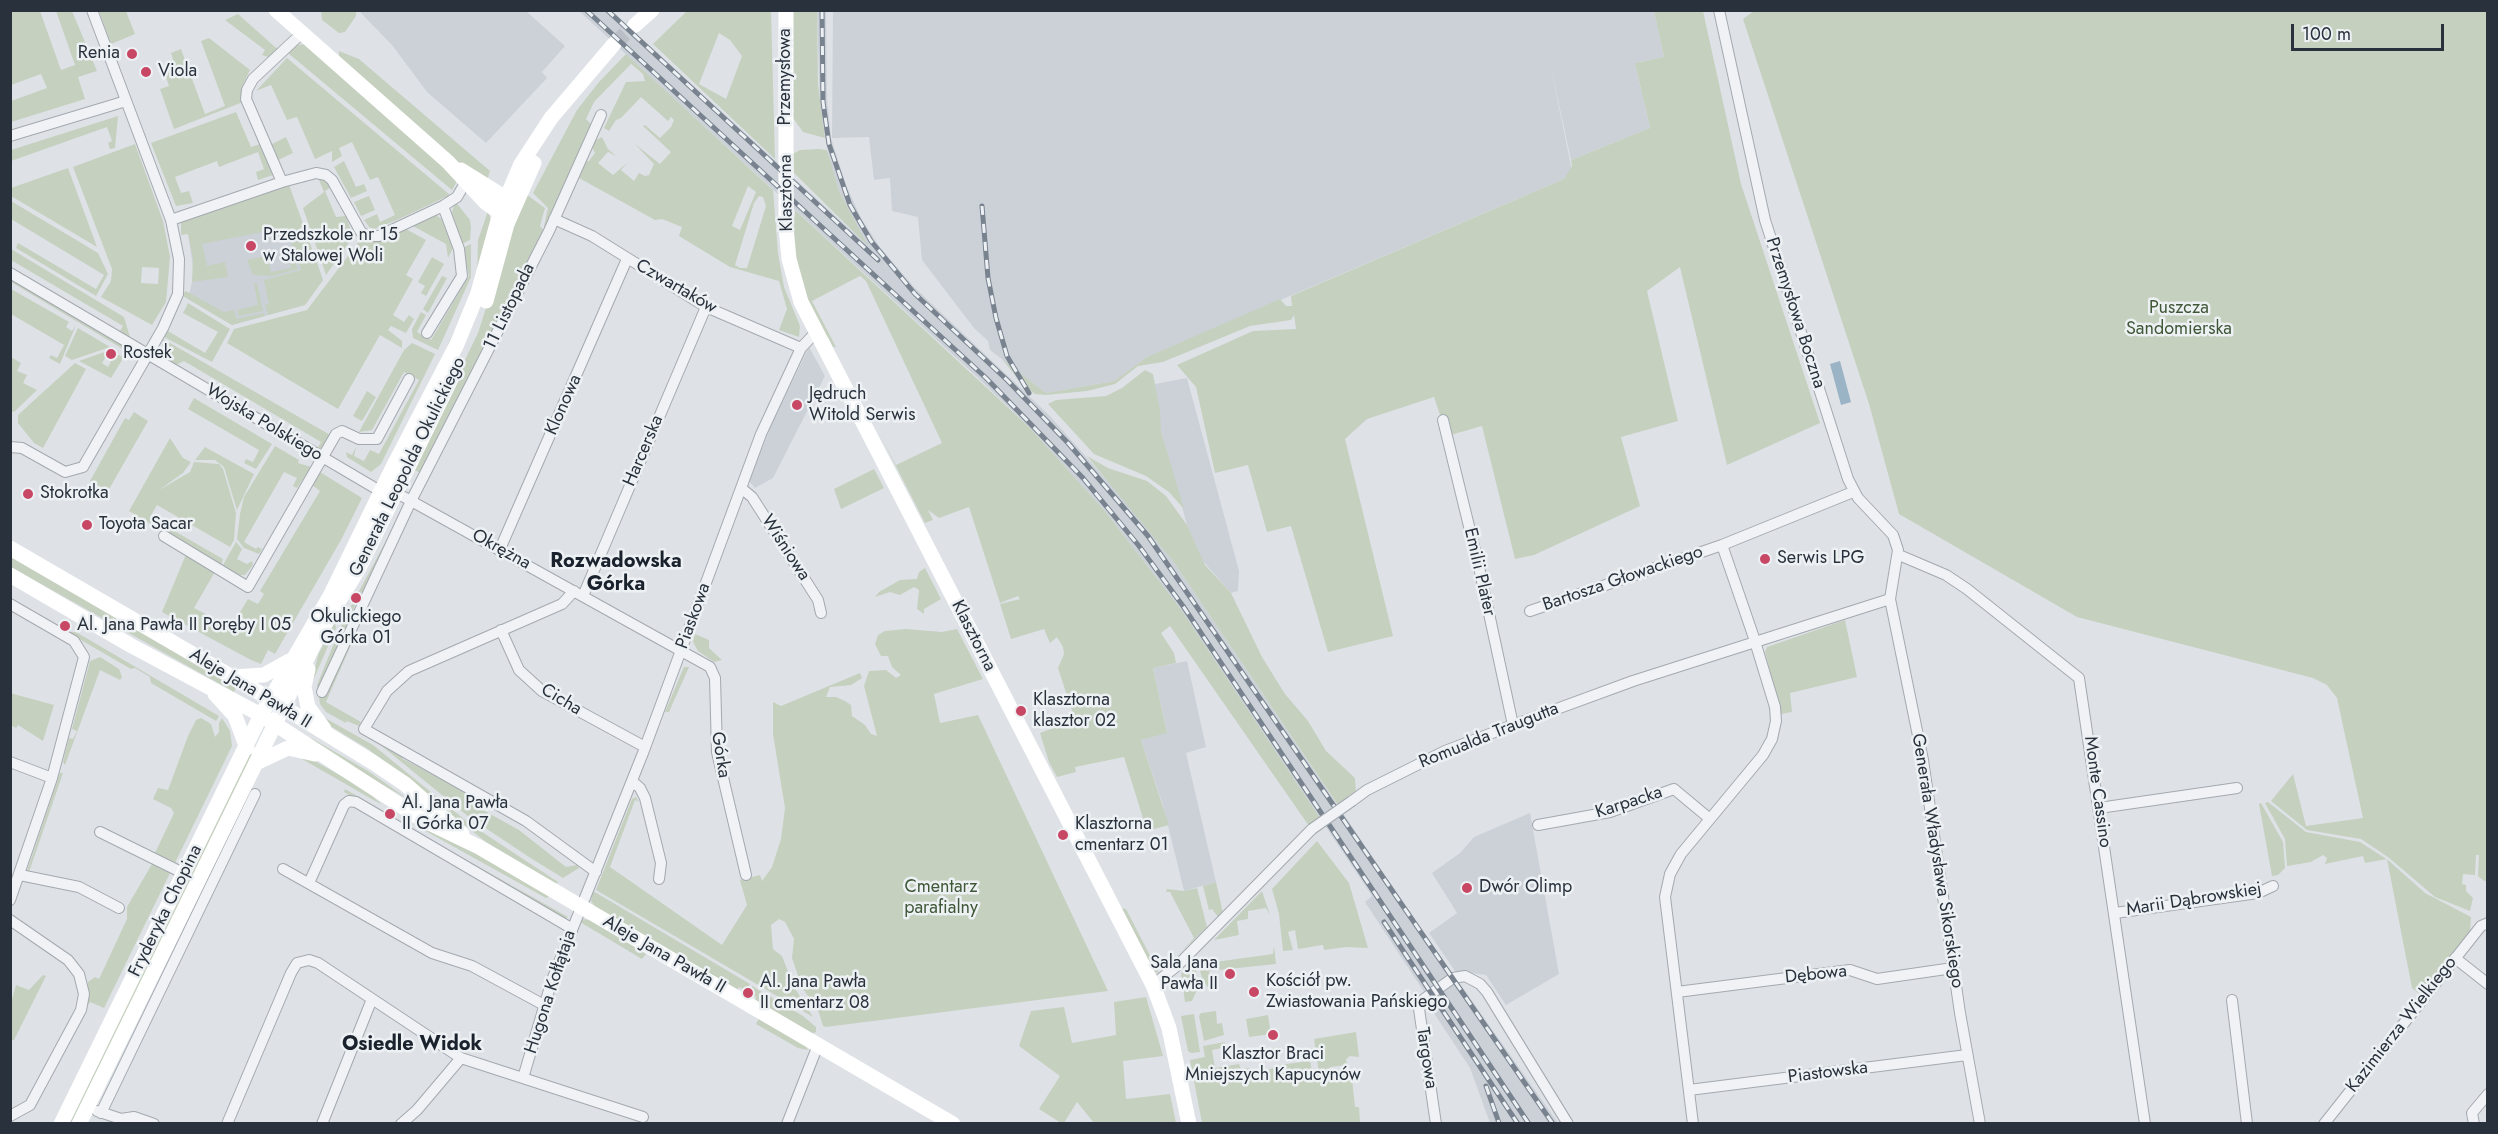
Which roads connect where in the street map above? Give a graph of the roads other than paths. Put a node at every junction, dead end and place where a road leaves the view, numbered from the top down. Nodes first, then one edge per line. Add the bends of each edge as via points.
1 (92, 10) edge
2 (276, 10) edge
3 (652, 10) edge
4 (786, 10) edge
5 (1719, 10) edge
6 (634, 26) tunnel mouth
7 (302, 33) junction
8 (614, 44) tunnel mouth
9 (126, 101) junction
10 (601, 115) dead end
11 (10, 136) edge
12 (786, 143) joint
13 (467, 179) junction
14 (282, 182) junction
15 (443, 206) junction
16 (508, 208) junction
17 (554, 219) junction
18 (171, 220) junction
19 (627, 260) junction
20 (10, 273) edge
21 (706, 307) junction
22 (816, 332) junction
23 (428, 333) dead end
24 (801, 348) junction
25 (148, 354) junction
26 (410, 379) dead end
27 (1443, 420) dead end
28 (10, 447) edge
29 (323, 457) junction
30 (741, 488) junction
31 (380, 492) junction
32 (1853, 492) junction
33 (396, 493) junction
34 (411, 501) junction
35 (164, 536) dead end
36 (1722, 545) junction
37 (10, 548) edge
38 (500, 549) junction
39 (1899, 555) junction
40 (10, 575) edge
41 (578, 593) junction
42 (1890, 599) junction
43 (10, 604) edge
44 (1530, 611) dead end
45 (821, 613) dead end
46 (501, 630) junction
47 (1755, 641) junction
48 (311, 651) junction
49 (681, 652) junction
50 (294, 657) junction
51 (232, 677) junction
52 (206, 685) junction
53 (322, 692) dead end
54 (270, 699) junction
55 (284, 708) junction
56 (261, 715) junction
57 (276, 724) junction
58 (1513, 725) junction
59 (342, 745) junction
60 (645, 747) junction
61 (247, 748) junction
62 (325, 756) junction
63 (10, 762) edge
64 (256, 763) junction
65 (52, 778) junction
66 (632, 781) junction
67 (2237, 788) dead end
68 (255, 794) dead end
69 (2099, 808) junction
70 (1710, 819) junction
71 (1538, 825) dead end
72 (100, 832) dead end
73 (479, 847) junction
74 (283, 869) dead end
75 (596, 872) junction
76 (185, 874) junction
77 (20, 875) junction
78 (746, 875) dead end
79 (659, 879) dead end
80 (309, 883) junction
81 (2274, 886) dead end
82 (10, 900) edge
83 (580, 906) junction
84 (120, 908) dead end
85 (2115, 913) junction
86 (10, 920) edge
87 (2484, 924) edge
88 (571, 928) junction
89 (2455, 958) junction
90 (1953, 968) junction
91 (2487, 984) edge
92 (1154, 985) junction
93 (1677, 992) junction
94 (372, 999) junction
95 (2232, 1000) dead end
96 (544, 1005) junction
97 (818, 1045) junction
98 (1967, 1055) junction
99 (461, 1058) junction
100 (523, 1078) junction
101 (1689, 1090) junction
102 (2487, 1094) edge
103 (94, 1110) junction
104 (10, 1116) edge
105 (643, 1117) dead end
106 (62, 1124) edge
107 (79, 1124) edge
108 (154, 1124) edge
109 (227, 1124) edge
110 (322, 1124) edge
111 (401, 1124) edge
112 (787, 1124) edge
113 (953, 1124) edge
114 (1189, 1124) edge
115 (1436, 1124) edge
116 (1568, 1124) edge
117 (1693, 1124) edge
118 (1980, 1124) edge
119 (2145, 1124) edge
120 (2247, 1124) edge
121 (2324, 1124) edge
122 (2474, 1124) edge

1 - 9 street
2 - 7 street
3 - 6 street
4 - 12 street, Przemysłowa
5 - 32 street, Przemysłowa Boczna via 1765,220
7 - 13 street
7 - 14 street via 253,79 247,90 246,99
8 - 16 street via 540,132
9 - 11 street
9 - 18 street
10 - 17 street, 11 Listopada
12 - 22 street, Klasztorna via 789,259 801,302
13 - 15 street via 457,197
13 - 16 street
14 - 15 street via 316,173 326,175 361,232 368,236 379,236
14 - 18 street
15 - 23 street via 463,267 462,276
16 - 31 street, Generała Leopolda Okulickiego via 465,327
16 - 33 street, Generała Leopolda Okulickiego via 474,331
17 - 19 street, Czwartaków via 592,236
17 - 34 street, 11 Listopada
18 - 25 street via 179,259 178,294
19 - 21 street, Czwartaków
19 - 38 street, Klonowa
20 - 25 street, Wojska Polskiego
21 - 24 street, Czwartaków
21 - 41 street, Harcerska
22 - 24 street, Piaskowa
22 - 92 street, Klasztorna
24 - 30 street, Piaskowa
25 - 28 street via 83,467 65,472 22,448
25 - 29 street, Wojska Polskiego
26 - 29 street via 377,439 359,439 342,431 336,434
27 - 58 street, Emilii Plater
29 - 31 street, Wojska Polskiego
29 - 35 street via 248,586
30 - 45 street, Wiśniowa via 752,497 818,600
30 - 49 street, Piaskowa
31 - 33 street, Okrężna
31 - 50 street, Generała Leopolda Okulickiego via 330,596
32 - 36 street
32 - 39 street, Przemysłowa Boczna via 1893,535
33 - 34 street, Okrężna
33 - 48 street, Generała Leopolda Okulickiego
34 - 38 street, Okrężna
34 - 53 street, 11 Listopada
36 - 44 street, Bartosza Głowackiego
36 - 47 street, Bartosza Głowackiego
37 - 51 street, Aleje Jana Pawła II
38 - 41 street, Okrężna
39 - 42 street
39 - 69 street, Monte Cassino via 1946,575 1967,589 2079,678
40 - 52 street, Aleje Jana Pawła II
41 - 46 street, Harcerska
41 - 49 street, Okrężna
42 - 47 street, Romualda Traugutta
42 - 90 street, Generała Władysława Sikorskiego via 1923,760
43 - 65 street via 74,641 84,657
46 - 60 street, Cicha via 519,670 542,690
46 - 75 street, Harcerska via 409,670 387,691 364,729 526,821
47 - 58 street, Romualda Traugutta
47 - 70 street, Bartosza Głowackiego via 1775,707 1772,739
48 - 55 street, Generała Leopolda Okulickiego
48 - 59 street via 304,687 308,707 322,728
49 - 60 street, Piaskowa
49 - 78 street, Górka via 705,664 714,674 717,752
50 - 51 street via 264,675
50 - 54 street, Generała Leopolda Okulickiego
51 - 54 street, Aleje Jana Pawła II
52 - 56 street, Aleje Jana Pawła II
52 - 61 street via 235,716
54 - 55 street, Aleje Jana Pawła II
54 - 56 street, Fryderyka Chopina
55 - 57 street, Generała Leopolda Okulickiego
55 - 59 street, Aleje Jana Pawła II
56 - 57 street, Aleje Jana Pawła II
56 - 61 street, Fryderyka Chopina
57 - 62 street, Aleje Jana Pawła II
57 - 64 street, Fryderyka Chopina
58 - 92 street, Romualda Traugutta, bridge via 1445,751 1367,790 1312,829 1179,965
59 - 73 street, Aleje Jana Pawła II via 405,784
60 - 66 street, Piaskowa
61 - 76 street, Fryderyka Chopina
62 - 64 street via 288,748
62 - 73 street, Aleje Jana Pawła II via 423,820
63 - 65 street
64 - 103 street, Fryderyka Chopina
65 - 77 street
66 - 75 street, Piaskowa
66 - 79 street via 645,798 661,863
67 - 69 street
68 - 103 street, Fryderyka Chopina
69 - 85 street, Monte Cassino
70 - 71 street, Karpacka via 1679,791 1669,789 1610,812
70 - 93 street, Bartosza Głowackiego via 1681,854 1670,874 1665,897
72 - 76 street
73 - 83 street, Aleje Jana Pawła II
74 - 80 street
75 - 83 street, Piaskowa
76 - 106 street, Fryderyka Chopina
77 - 82 street
77 - 84 street via 79,887
80 - 88 street via 344,804 356,802
80 - 96 street via 432,953 472,966
81 - 85 street, Marii Dąbrowskiej via 2258,892
83 - 88 street, Hugona Kołłątaja
83 - 97 street, Aleje Jana Pawła II
85 - 119 street, Monte Cassino
86 - 104 street via 68,960 79,974 84,994 81,1010 30,1105
87 - 89 street, Kazimierza Wielkiego
88 - 96 street, Hugona Kołłątaja
89 - 91 street
89 - 121 street, Kazimierza Wielkiego
90 - 93 street, Dębowa via 1877,979 1850,970
90 - 98 street, Generała Władysława Sikorskiego
92 - 114 street, Klasztorna via 1173,1045
93 - 101 street, Bartosza Głowackiego
94 - 99 street
94 - 109 street via 318,963 297,963
94 - 110 street
95 - 120 street
96 - 100 street, Hugona Kołłątaja
97 - 112 street
97 - 113 street, Aleje Jana Pawła II
98 - 101 street, Piastowska
98 - 118 street, Generała Władysława Sikorskiego
99 - 100 street
99 - 111 street
100 - 105 street
101 - 117 street, Bartosza Głowackiego
102 - 122 street via 2472,1113
103 - 107 street, Fryderyka Chopina
103 - 108 street
115 - 116 street, Targowa via 1419,1009 1424,999 1458,976 1474,979 1487,992

